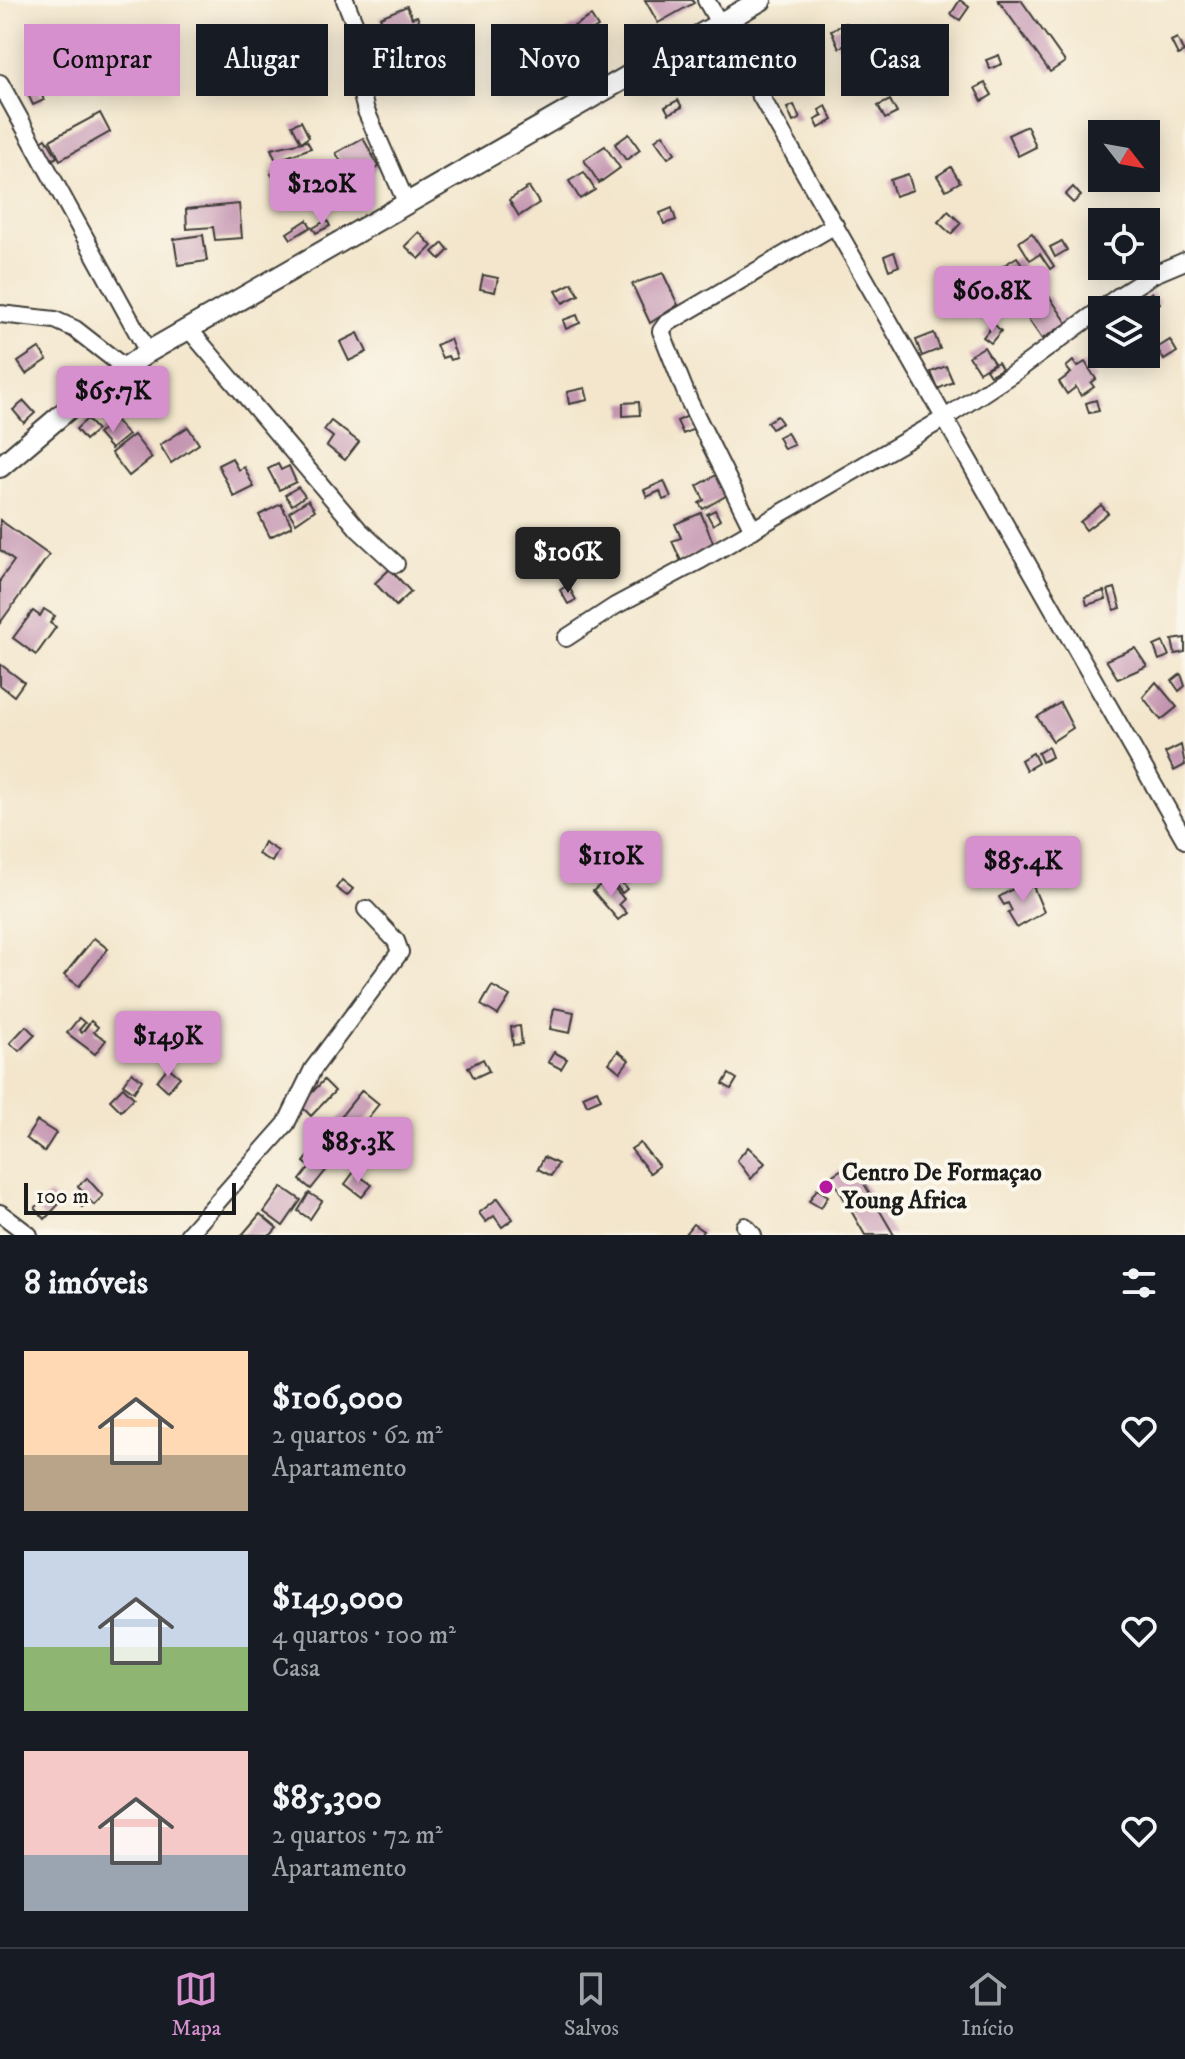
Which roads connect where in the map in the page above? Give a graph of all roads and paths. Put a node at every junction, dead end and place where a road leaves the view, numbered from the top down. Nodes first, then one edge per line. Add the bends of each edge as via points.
1 (345, 0) edge
2 (706, 0) edge
3 (761, 0) edge
4 (720, 24) joint
5 (624, 78) edge
6 (0, 83) edge
7 (761, 96) edge
8 (406, 202) junction
9 (835, 225) junction
10 (1185, 261) edge
11 (0, 314) edge
12 (188, 328) junction
13 (148, 352) junction
14 (125, 368) junction
15 (945, 418) junction
16 (0, 467) edge
17 (753, 530) junction
18 (396, 564) dead end
19 (566, 638) dead end
20 (1185, 840) edge
21 (366, 909) dead end
22 (0, 1213) edge
23 (29, 1235) edge
24 (188, 1235) edge

1 - 8 street via 360,37 358,80 366,111
2 - 4 street
3 - 4 main road
5 - 8 main road
6 - 13 street
7 - 9 street
8 - 12 main road
9 - 15 street
9 - 17 street via 661,331
10 - 15 street via 1108,303
11 - 14 street via 55,320
12 - 13 main road
12 - 18 street via 359,530
13 - 14 main road
14 - 16 main road
15 - 17 street
15 - 20 street
17 - 19 street
21 - 24 street via 400,952 313,1069 286,1124
22 - 23 street

